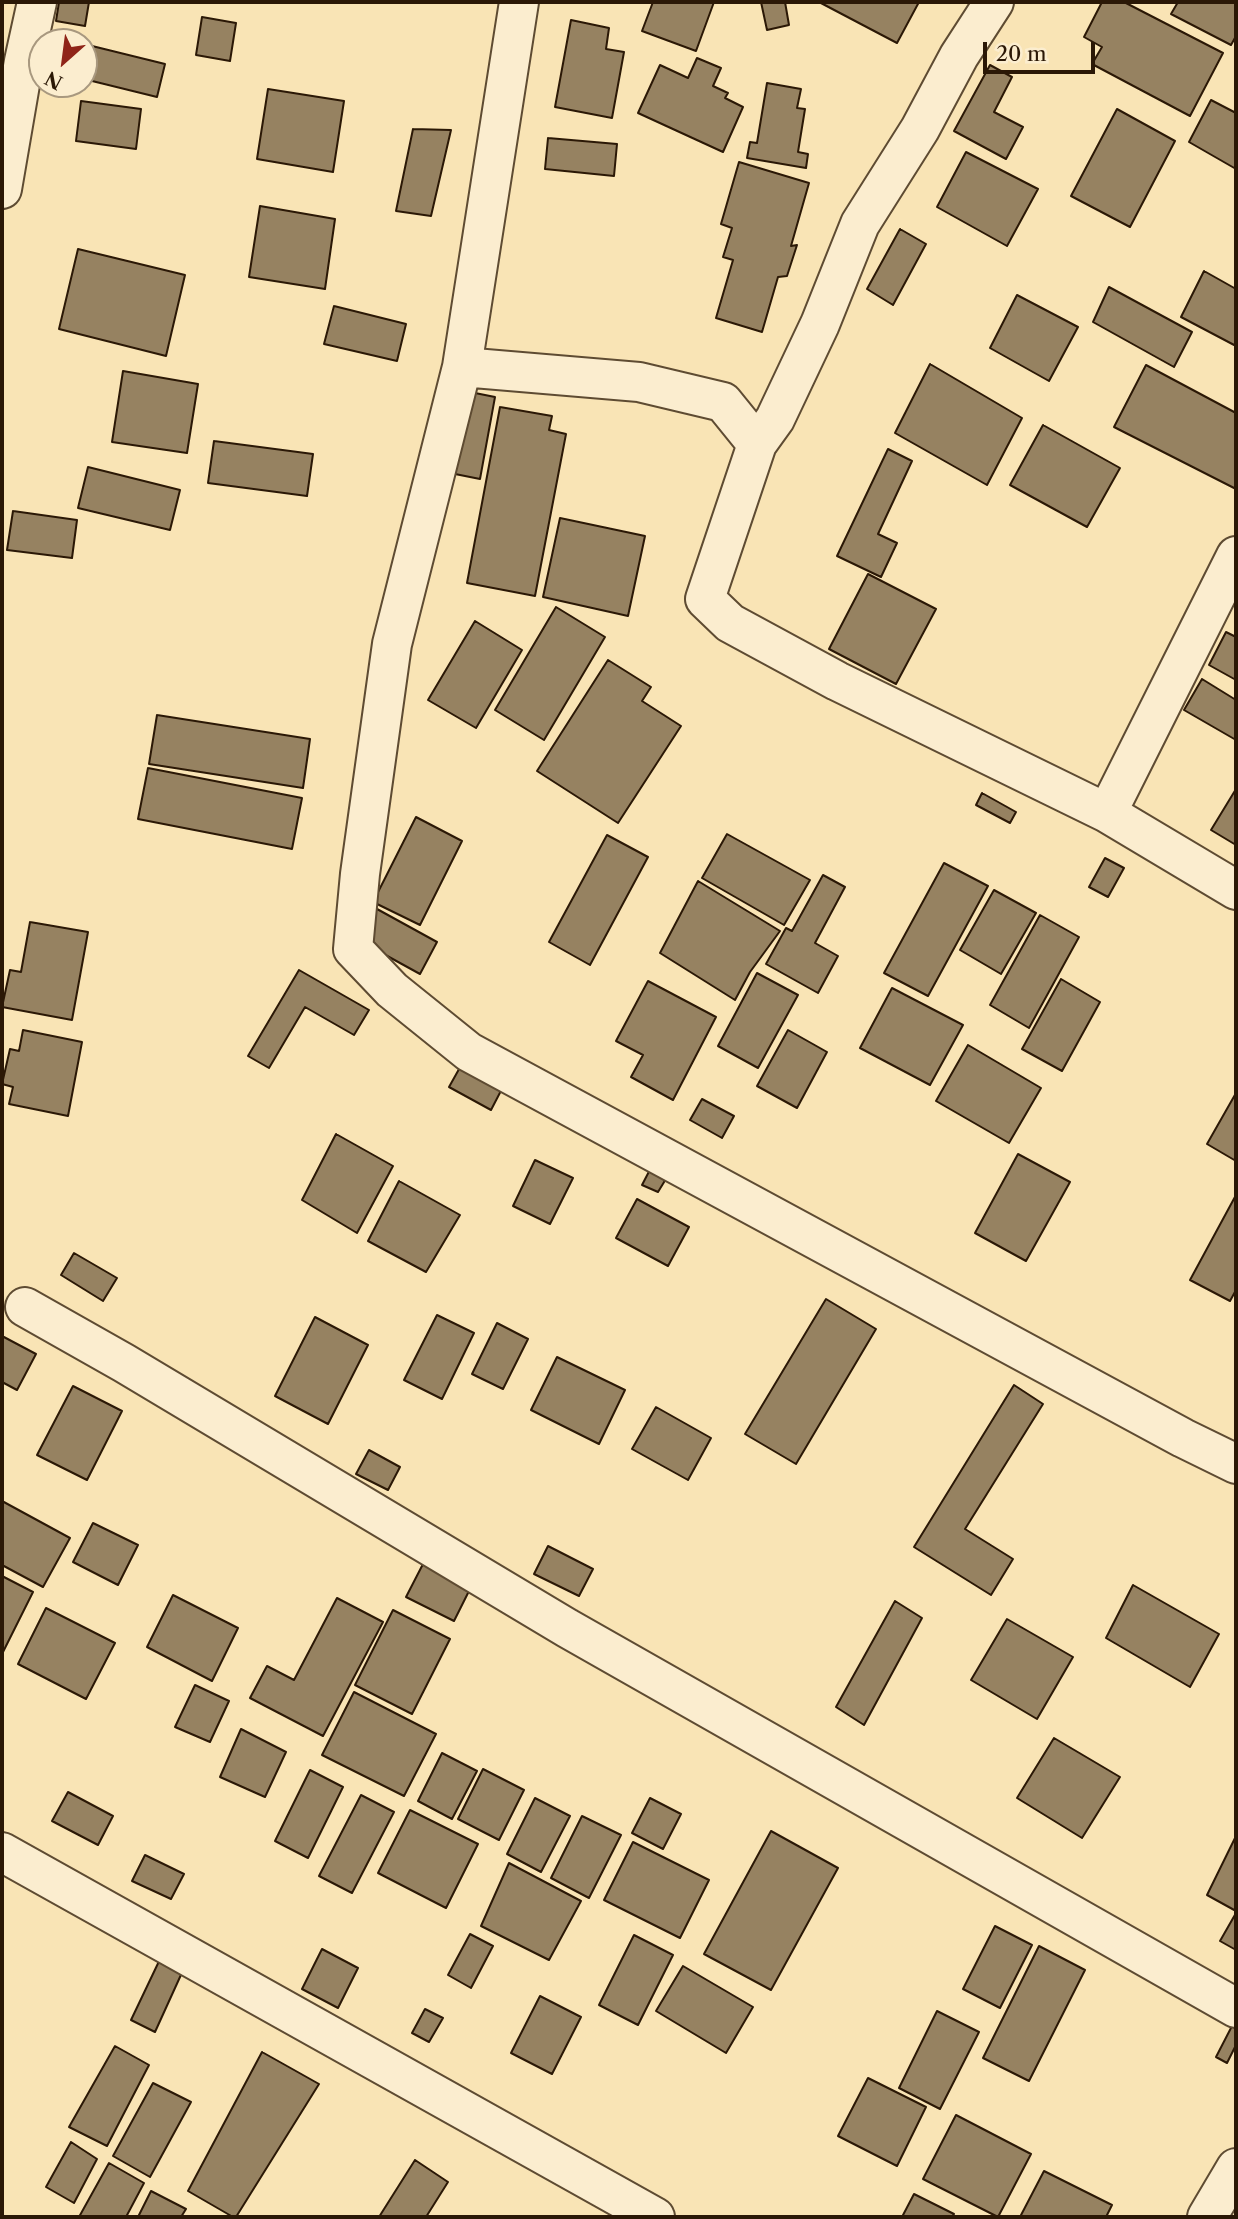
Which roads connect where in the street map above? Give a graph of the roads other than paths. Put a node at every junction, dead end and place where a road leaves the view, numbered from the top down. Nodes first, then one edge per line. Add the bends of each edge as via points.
1 (37, 2) edge
2 (519, 2) edge
3 (994, 2) edge
4 (2, 189) edge
5 (462, 367) junction
6 (757, 444) junction
7 (1236, 556) edge
8 (1107, 813) junction
9 (1236, 890) edge
10 (25, 1307) dead end
11 (1236, 1464) edge
12 (2, 1852) edge
13 (1236, 2008) edge
14 (1236, 2168) edge
15 (654, 2217) edge
16 (1207, 2217) edge

1 - 4 street
2 - 5 street
3 - 6 street via 860,224 820,324 775,419
5 - 6 street via 639,382 723,402
5 - 11 street via 392,644 353,948 392,990 469,1052
6 - 8 street via 705,599 730,623 837,681
7 - 8 street
8 - 9 street
10 - 13 street via 567,1628
12 - 15 street
14 - 16 street

